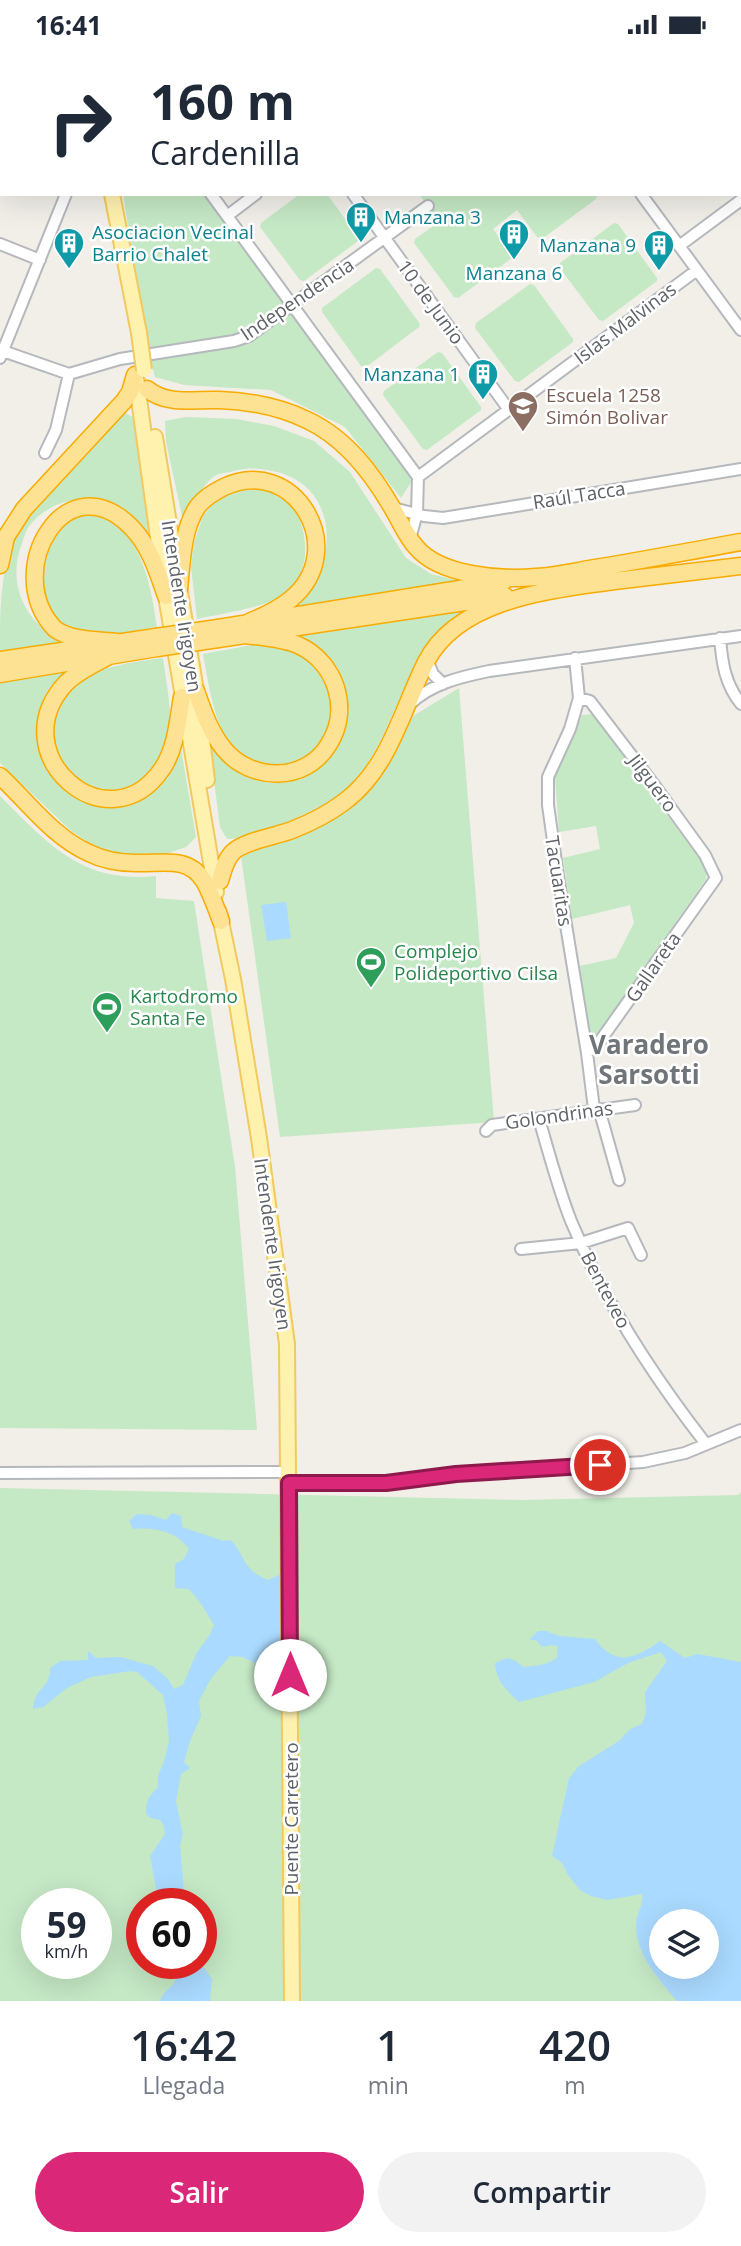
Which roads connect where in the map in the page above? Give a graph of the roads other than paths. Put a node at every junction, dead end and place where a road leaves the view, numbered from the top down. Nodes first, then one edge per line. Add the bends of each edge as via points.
1 (64, 196) edge
2 (112, 196) edge
3 (212, 196) edge
4 (253, 196) edge
5 (354, 196) edge
6 (642, 196) edge
7 (741, 200) edge
8 (428, 206) dead end
9 (226, 216) junction
10 (384, 238) junction
11 (0, 244) edge
12 (680, 246) junction
13 (40, 260) junction
14 (697, 270) junction
15 (292, 305) junction
16 (741, 330) edge
17 (1, 353) edge
18 (138, 372) junction
19 (69, 374) junction
20 (148, 389) junction
21 (509, 409) junction
22 (45, 453) dead end
23 (741, 469) edge
24 (418, 477) junction
25 (393, 508) junction
26 (417, 513) junction
27 (741, 530) edge
28 (410, 539) junction
29 (741, 542) edge
30 (687, 551) junction
31 (0, 565) edge
32 (741, 566) edge
33 (671, 574) junction
34 (741, 578) edge
35 (538, 584) junction
36 (173, 592) junction
37 (247, 629) junction
38 (741, 636) edge
39 (720, 638) junction
40 (114, 649) junction
41 (575, 658) junction
42 (0, 660) edge
43 (427, 660) junction
44 (0, 674) edge
45 (443, 684) junction
46 (189, 694) junction
47 (579, 698) junction
48 (741, 703) edge
49 (405, 710) junction
50 (0, 776) edge
51 (716, 878) joint
52 (220, 881) junction
53 (221, 921) junction
54 (233, 979) junction
55 (587, 1053) junction
56 (635, 1105) dead end
57 (596, 1109) junction
58 (539, 1119) junction
59 (486, 1131) dead end
60 (619, 1180) dead end
61 (581, 1243) junction
62 (521, 1249) dead end
63 (641, 1255) dead end
64 (741, 1430) edge
65 (706, 1444) junction
66 (0, 1473) edge
67 (289, 1477) junction
68 (289, 1512) joint
69 (292, 2001) edge

1 - 13 street
2 - 18 main road, Intendente Irigoyen, bridge
3 - 9 street
4 - 9 street
5 - 10 street, 10 de Junio
6 - 12 street
7 - 12 street
8 - 10 street, Independencia
9 - 15 street
10 - 15 street, Independencia
10 - 21 street, 10 de Junio
11 - 13 street
12 - 14 street
13 - 17 street
14 - 16 street
14 - 21 street, Islas Malvinas
15 - 19 street, Independencia via 234,341 120,359
15 - 24 street
17 - 19 street
18 - 20 main road, Intendente Irigoyen
18 - 31 highway via 124,401 24,509 6,537
18 - 36 main road, Intendente Irigoyen
19 - 22 street via 56,430
20 - 25 highway via 170,400 244,402 305,419 333,435 356,457
20 - 36 main road, Intendente Irigoyen
21 - 24 street, Islas Malvinas
23 - 26 street, Raúl Tacca via 443,518
24 - 26 street
25 - 26 street, Raúl Tacca
25 - 28 highway
26 - 28 street
27 - 30 highway
28 - 35 highway via 422,554 444,567
29 - 30 highway
30 - 35 highway
32 - 33 highway
33 - 34 highway
33 - 35 highway
35 - 37 highway
35 - 43 highway via 467,620 438,644
36 - 37 highway via 187,533 204,500 243,481 274,485 296,498 312,521 315,562 293,598
36 - 40 highway via 135,531 116,515 82,507 52,516 41,525 23,559 27,598 56,630
36 - 46 main road, Intendente Irigoyen
37 - 40 highway, bridge
37 - 46 highway via 297,644 331,675 338,691 339,715 329,745 317,759 290,772 250,769 233,759
38 - 39 street
39 - 41 street
39 - 48 street via 725,675
40 - 42 highway
40 - 44 highway
40 - 46 highway via 65,684 47,716 50,760 77,790 111,799 152,782 164,767
41 - 45 street via 489,671
41 - 47 street, Tacuaritas
43 - 45 street
43 - 49 highway
45 - 49 street via 424,692
46 - 52 main road, Intendente Irigoyen
46 - 53 main road, Intendente Irigoyen
47 - 51 street, Jilguero via 590,701 655,786 705,855
47 - 55 street, Tacuaritas via 547,783
49 - 52 highway via 383,756 359,790 310,823 238,848 228,859
50 - 53 highway via 61,837 90,854 119,862 171,861 193,869 205,883
51 - 55 street, Gallareta
52 - 54 main road, Intendente Irigoyen
53 - 54 main road, Intendente Irigoyen
54 - 67 main road, Intendente Irigoyen via 287,1344
55 - 57 street, Tacuaritas
56 - 57 street, Golondrinas
57 - 58 street, Golondrinas
57 - 60 street, Tacuaritas
58 - 59 street, Golondrinas via 492,1125
58 - 61 street, Benteveo
61 - 62 street
61 - 63 street via 628,1227
61 - 65 street, Benteveo via 633,1340
64 - 65 street
65 - 67 street via 668,1458 635,1463 386,1483
66 - 67 street
67 - 68 main road, Intendente Irigoyen
68 - 69 main road, Puente Carretero

